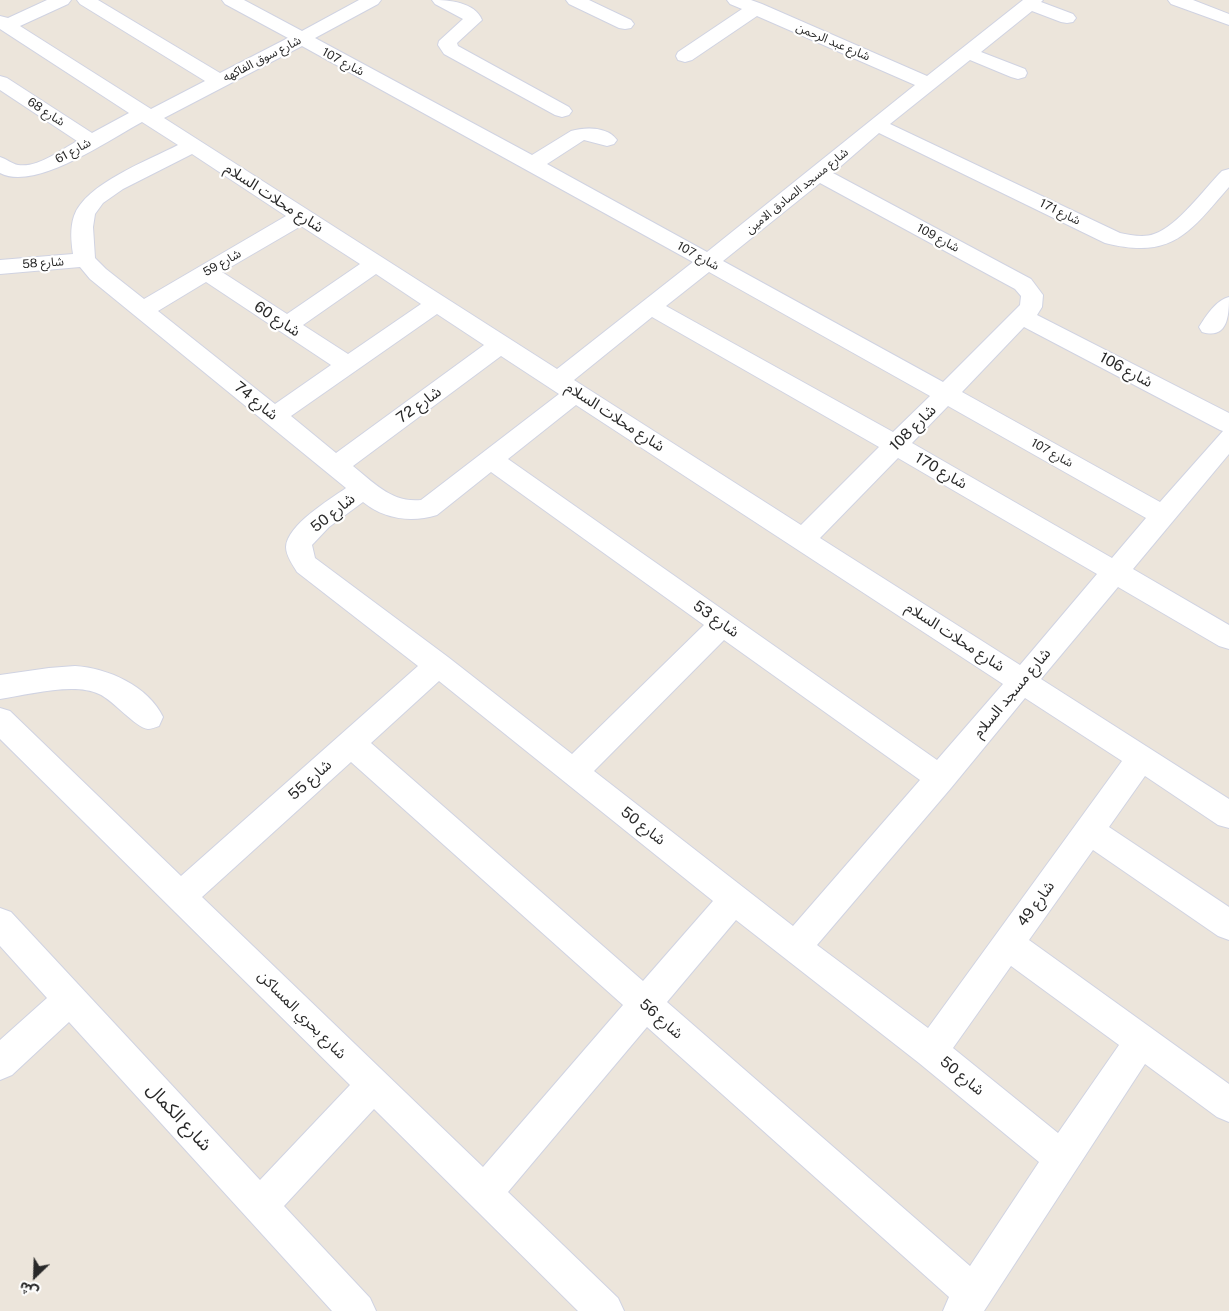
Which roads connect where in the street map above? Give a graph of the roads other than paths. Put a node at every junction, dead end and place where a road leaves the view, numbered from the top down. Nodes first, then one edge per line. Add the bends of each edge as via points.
1 (62, 0) edge
2 (86, 0) edge
3 (231, 0) edge
4 (372, 0) edge
5 (441, 0) edge
6 (575, 0) edge
7 (736, 0) edge
8 (1177, 0) edge
9 (1031, 1) edge
10 (771, 9) junction
11 (1067, 18) dead end
12 (1229, 20) edge
13 (4, 23) edge
14 (626, 24) dead end
15 (301, 40) junction
16 (968, 53) junction
17 (685, 56) dead end
18 (1018, 73) dead end
19 (219, 81) junction
20 (0, 82) edge
21 (929, 84) junction
22 (562, 111) dead end
23 (147, 115) junction
24 (877, 125) junction
25 (607, 140) dead end
26 (91, 141) junction
27 (194, 145) junction
28 (0, 163) edge
29 (533, 164) junction
30 (819, 174) junction
31 (1225, 185) edge
32 (302, 216) junction
33 (85, 260) junction
34 (708, 261) junction
35 (376, 264) junction
36 (0, 267) edge
37 (206, 272) junction
38 (438, 303) junction
39 (1229, 304) edge
40 (651, 307) junction
41 (142, 310) junction
42 (1023, 317) junction
43 (287, 325) junction
44 (1210, 328) dead end
45 (501, 344) junction
46 (348, 366) junction
47 (567, 386) junction
48 (947, 394) junction
49 (274, 416) junction
50 (1229, 424) edge
51 (1229, 438) edge
52 (896, 445) junction
53 (490, 459) junction
54 (336, 466) junction
55 (363, 488) junction
56 (1164, 515) junction
57 (803, 539) junction
58 (1114, 571) junction
59 (723, 624) junction
60 (1228, 636) edge
61 (438, 665) junction
62 (1022, 680) junction
63 (0, 687) edge
64 (149, 717) dead end
65 (0, 720) edge
66 (350, 743) junction
67 (1141, 758) junction
68 (574, 771) junction
69 (941, 779) junction
70 (1229, 814) edge
71 (1089, 830) junction
72 (182, 895) junction
73 (734, 898) junction
74 (0, 923) edge
75 (1229, 925) edge
76 (1008, 944) junction
77 (795, 947) junction
78 (70, 999) junction
79 (644, 1003) junction
80 (1141, 1041) junction
81 (931, 1051) junction
82 (0, 1063) edge
83 (373, 1085) junction
84 (1229, 1104) edge
85 (1062, 1158) junction
86 (484, 1193) junction
87 (260, 1206) junction
88 (968, 1302) edge
89 (357, 1311) edge
90 (605, 1311) edge

1 - 13 street
2 - 19 street
3 - 15 street, شارع 107
4 - 15 street, شارع سوق الفاكهه
5 - 22 street via 474,20 448,41 451,50
6 - 14 street
7 - 10 street, شارع عبد الرحمن
8 - 12 street
9 - 11 street
9 - 16 street, شارع مسجد الصادق الامين
10 - 17 street
10 - 21 street, شارع عبد الرحمن
13 - 23 street, شارع محلات السلام
15 - 19 street, شارع سوق الفاكهه
15 - 29 street, شارع 107
16 - 18 street
16 - 21 street, شارع مسجد الصادق الامين
19 - 23 street, شارع سوق الفاكهه
20 - 26 street, شارع 68
21 - 24 street, شارع مسجد الصادق الامين
23 - 26 street, شارع 61
23 - 27 street, شارع محلات السلام
24 - 30 street, شارع مسجد الصادق الامين
24 - 31 street, شارع 171 via 1113,238 1130,242 1164,239
25 - 29 street via 589,133 578,135
26 - 28 street, شارع 61 via 46,166 25,172 9,170
27 - 32 street, شارع محلات السلام
27 - 33 street via 96,198 85,214 82,227
29 - 34 street, شارع 107
30 - 34 street, شارع مسجد الصادق الامين
30 - 42 street, شارع 109 via 1023,284 1032,295 1031,307
32 - 35 street, شارع محلات السلام
32 - 37 street, شارع 59
33 - 36 street, شارع 58
33 - 41 street, شارع 74
34 - 40 street, شارع مسجد الصادق الامين
34 - 48 street, شارع 107
35 - 38 street, شارع محلات السلام
35 - 43 street
37 - 41 street, شارع 59
37 - 43 street, شارع 60
38 - 45 street, شارع محلات السلام
38 - 46 street
39 - 44 street
40 - 47 street, شارع مسجد الصادق الامين
40 - 52 street, شارع 170
41 - 49 street, شارع 74
42 - 48 street, شارع 108
42 - 50 street, شارع 106
43 - 46 street, شارع 60
45 - 47 street, شارع محلات السلام
45 - 54 street, شارع 72
46 - 49 street
47 - 53 street, شارع 74
47 - 57 street, شارع محلات السلام
48 - 52 street, شارع 108
48 - 56 street, شارع 107
49 - 54 street, شارع 74
51 - 56 street, شارع مسجد السلام
52 - 57 street, شارع 108
52 - 58 street, شارع 170
53 - 55 street, شارع 74 via 428,508 414,512 394,508
53 - 59 street, شارع 53
54 - 55 street, شارع 74
55 - 61 street, شارع 50 via 312,529 300,542 299,555 306,565
56 - 58 street, شارع مسجد السلام
57 - 62 street, شارع محلات السلام
58 - 60 street, شارع 170
58 - 62 street, شارع مسجد السلام
59 - 68 street
59 - 69 street, شارع 53
61 - 66 street, شارع 55
61 - 68 street, شارع 50
62 - 67 street, شارع محلات السلام
62 - 69 street, شارع مسجد السلام
63 - 64 street via 74,679 98,681 126,696
65 - 72 street, شارع بحري المساكن
66 - 72 street, شارع 55
66 - 79 street, شارع 56
67 - 70 street, شارع محلات السلام
67 - 71 street, شارع 49
68 - 73 street, شارع 50
69 - 77 street, شارع مسجد السلام
71 - 75 street
71 - 76 street, شارع 49
72 - 83 street, شارع بحري المساكن
73 - 77 street, شارع 50
73 - 79 street
74 - 78 street, شارع الكمال
76 - 80 street
76 - 81 street, شارع 49
77 - 81 street, شارع 50
78 - 82 street
78 - 87 street, شارع الكمال
79 - 86 street
79 - 88 street, شارع 56
80 - 84 street
80 - 85 street
81 - 85 street, شارع 50
83 - 86 street, شارع بحري المساكن
83 - 87 street
85 - 88 street
86 - 90 street, شارع بحري المساكن
87 - 89 street, شارع الكمال

